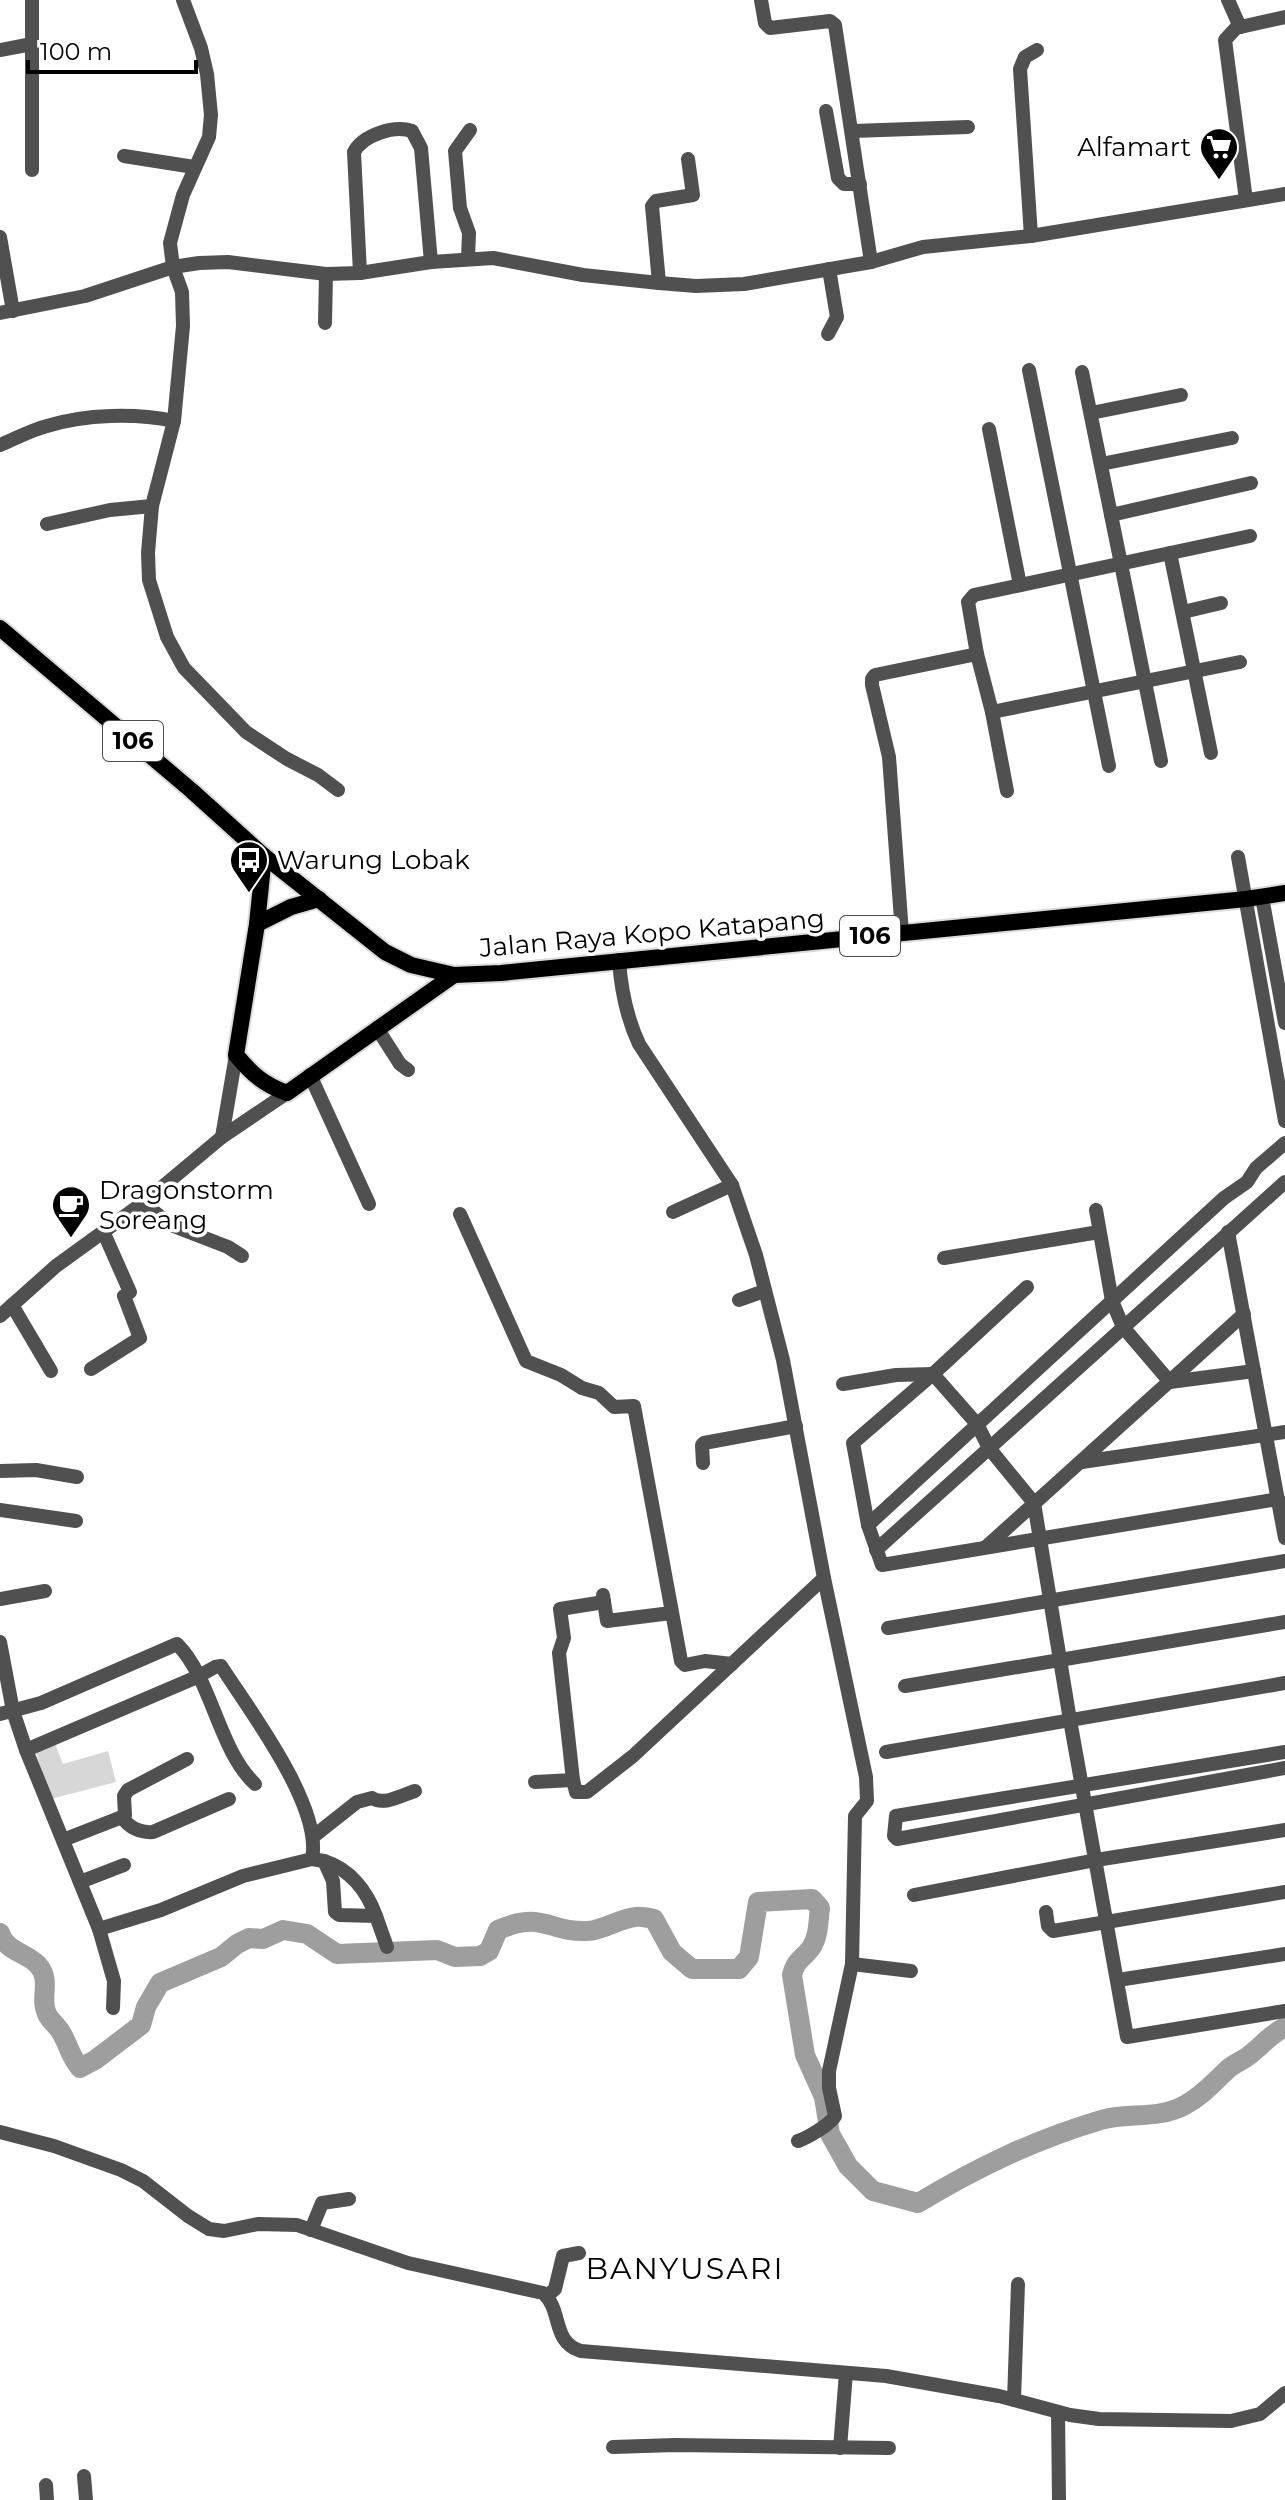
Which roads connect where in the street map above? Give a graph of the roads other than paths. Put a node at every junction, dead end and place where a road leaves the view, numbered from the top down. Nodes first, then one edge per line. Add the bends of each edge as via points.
1 (32, 0) edge
2 (183, 0) edge
3 (761, 0) edge
4 (1228, 0) edge
5 (1285, 17) edge
6 (1240, 27) junction
7 (32, 44) junction
8 (0, 50) edge
9 (1037, 50) dead end
10 (826, 111) dead end
11 (968, 127) dead end
12 (470, 130) dead end
13 (853, 131) junction
14 (124, 156) dead end
15 (688, 159) dead end
16 (188, 166) junction
17 (32, 170) dead end
18 (860, 184) junction
19 (1285, 194) edge
20 (1246, 200) junction
21 (1031, 236) junction
22 (0, 237) edge
23 (468, 258) junction
24 (431, 262) junction
25 (871, 262) junction
26 (829, 269) junction
27 (168, 270) junction
28 (360, 273) junction
29 (326, 274) junction
30 (659, 283) junction
31 (7, 312) edge
32 (325, 323) dead end
33 (828, 334) dead end
34 (1029, 370) dead end
35 (1082, 372) dead end
36 (1181, 395) dead end
37 (1091, 413) junction
38 (165, 419) junction
39 (989, 429) dead end
40 (1232, 438) dead end
41 (0, 445) edge
42 (1101, 464) junction
43 (1251, 483) dead end
44 (146, 507) junction
45 (1111, 515) junction
46 (47, 524) dead end
47 (1250, 536) dead end
48 (1170, 553) junction
49 (1122, 563) junction
50 (1071, 574) junction
51 (1020, 585) junction
52 (1221, 603) dead end
53 (1183, 612) junction
54 (0, 628) edge
55 (977, 654) junction
56 (1240, 662) dead end
57 (1196, 671) junction
58 (1146, 681) junction
59 (1095, 692) junction
60 (992, 712) junction
61 (1211, 753) dead end
62 (1161, 761) dead end
63 (1109, 766) dead end
64 (338, 790) dead end
65 (1007, 791) dead end
66 (264, 856) junction
67 (1238, 857) dead end
68 (1285, 893) edge
69 (1254, 898) junction
70 (319, 899) junction
71 (257, 924) junction
72 (902, 933) junction
73 (619, 960) junction
74 (423, 968) junction
75 (454, 975) junction
76 (426, 994) junction
77 (1285, 1023) edge
78 (377, 1028) junction
79 (236, 1055) junction
80 (408, 1070) dead end
81 (310, 1075) junction
82 (287, 1093) junction
83 (1285, 1121) edge
84 (222, 1137) junction
85 (1285, 1143) edge
86 (1285, 1182) edge
87 (732, 1185) junction
88 (143, 1203) junction
89 (369, 1204) dead end
90 (1096, 1210) dead end
91 (673, 1212) dead end
92 (460, 1214) dead end
93 (103, 1231) junction
94 (1099, 1232) junction
95 (1228, 1232) junction
96 (242, 1256) dead end
97 (944, 1258) dead end
98 (1027, 1287) dead end
99 (764, 1291) junction
100 (739, 1300) dead end
101 (1112, 1301) junction
102 (6, 1311) edge
103 (1244, 1314) junction
104 (1123, 1327) junction
105 (91, 1369) dead end
106 (51, 1371) dead end
107 (1254, 1371) junction
108 (933, 1374) junction
109 (1170, 1382) junction
110 (843, 1384) dead end
111 (977, 1424) junction
112 (796, 1426) junction
113 (1285, 1432) edge
114 (1266, 1435) junction
115 (989, 1448) junction
116 (1082, 1462) junction
117 (703, 1463) dead end
118 (0, 1471) edge
119 (77, 1477) dead end
120 (1278, 1499) junction
121 (1034, 1503) junction
122 (0, 1510) edge
123 (76, 1521) dead end
124 (868, 1525) junction
125 (1285, 1538) edge
126 (1042, 1540) junction
127 (985, 1548) junction
128 (876, 1550) junction
129 (1285, 1561) edge
130 (824, 1578) junction
131 (45, 1591) dead end
132 (0, 1599) edge
133 (1052, 1600) junction
134 (671, 1613) junction
135 (1285, 1622) edge
136 (888, 1628) dead end
137 (0, 1642) edge
138 (1061, 1660) junction
139 (732, 1664) junction
140 (197, 1677) junction
141 (1285, 1683) edge
142 (905, 1686) dead end
143 (6, 1713) edge
144 (1070, 1720) junction
145 (26, 1750) junction
146 (886, 1752) dead end
147 (1285, 1752) edge
148 (187, 1759) dead end
149 (1285, 1768) edge
150 (573, 1780) junction
151 (535, 1782) dead end
152 (255, 1784) dead end
153 (1082, 1787) junction
154 (415, 1791) dead end
155 (229, 1799) dead end
156 (1085, 1804) junction
157 (122, 1817) junction
158 (1285, 1830) edge
159 (314, 1836) junction
160 (63, 1840) junction
161 (318, 1860) junction
162 (1096, 1860) junction
163 (124, 1865) dead end
164 (80, 1882) junction
165 (1285, 1892) edge
166 (914, 1895) dead end
167 (1046, 1912) dead end
168 (376, 1916) junction
169 (1108, 1923) junction
170 (99, 1929) junction
171 (387, 1947) dead end
172 (1285, 1954) edge
173 (852, 1964) junction
174 (911, 1971) dead end
175 (1118, 1980) junction
176 (113, 2008) dead end
177 (1285, 2011) edge
178 (0, 2132) edge
179 (798, 2141) dead end
180 (349, 2199) dead end
181 (311, 2230) junction
182 (579, 2253) dead end
183 (1018, 2284) dead end
184 (547, 2296) junction
185 (846, 2373) junction
186 (1285, 2393) edge
187 (1014, 2400) junction
188 (1058, 2412) junction
189 (840, 2445) junction
190 (613, 2447) dead end
191 (889, 2448) dead end
192 (84, 2476) dead end
193 (86, 2500) edge
194 (1059, 2500) edge

1 - 7 street
2 - 16 street via 201,48 210,97 209,137
3 - 13 street via 770,28 830,21 835,25
4 - 6 street
5 - 6 street
6 - 20 street via 1225,40
7 - 8 street
7 - 17 street
9 - 21 street via 1025,57 1020,69
10 - 18 street via 838,178 844,184
11 - 13 street
12 - 23 street via 455,151 460,208 469,233
13 - 18 street
14 - 16 street
15 - 30 street via 693,195 652,206
16 - 27 street
18 - 25 street
19 - 20 street
20 - 21 street
21 - 25 street via 923,247
22 - 31 street
23 - 24 street
23 - 30 street via 515,260 583,275
24 - 28 street
24 - 28 street via 421,148 412,131 403,128 363,140 354,152
25 - 26 street
26 - 30 street via 744,284
26 - 33 street via 837,317
27 - 29 street via 228,262
27 - 31 street via 85,296
27 - 38 street via 182,292 184,309
28 - 29 street
29 - 32 street
34 - 50 street
35 - 37 street
36 - 37 street
37 - 42 street
38 - 41 street via 85,418
38 - 44 street via 164,470
39 - 51 street
40 - 42 street
42 - 45 street
43 - 45 street
44 - 46 street
44 - 64 street via 149,580 184,668 246,732
45 - 49 street
47 - 48 street
48 - 49 street
48 - 53 street
49 - 50 street
49 - 58 street
50 - 51 street
50 - 59 street
51 - 55 street via 970,598
52 - 53 street
53 - 57 street
54 - 66 main road, 106
55 - 60 street
55 - 72 street via 872,679 889,757
56 - 57 street
57 - 58 street
57 - 61 street
58 - 59 street
58 - 62 street
59 - 60 street
59 - 63 street
60 - 65 street
66 - 70 main road, 106
66 - 71 main road
67 - 69 street
68 - 69 main road, Jalan Raya Kopo Katapang / 106
69 - 72 main road, Jalan Raya Kopo Katapang / 106
69 - 77 street
69 - 83 street
70 - 71 main road
70 - 74 main road, 106 via 385,952
71 - 79 main road
72 - 73 main road, Jalan Raya Kopo Katapang / 106
73 - 75 main road, Jalan Raya Kopo Katapang / 106
73 - 87 street via 626,1011 639,1044
74 - 75 main road, 106
74 - 76 main road
75 - 76 main road
76 - 78 main road
78 - 80 street
78 - 81 main road
79 - 82 main road via 261,1082
79 - 84 street
81 - 82 main road
81 - 89 street
82 - 84 street
84 - 88 street
85 - 101 street
86 - 95 street
87 - 91 street
87 - 99 street
88 - 93 street
88 - 96 street via 171,1225
90 - 94 street
92 - 134 street via 526,1361 599,1393 614,1407 634,1406
93 - 102 street
93 - 105 street via 130,1292 124,1296 140,1338
94 - 97 street
94 - 101 street
95 - 103 street
95 - 104 street
98 - 108 street
99 - 100 street
99 - 112 street
101 - 104 street
101 - 111 street
102 - 106 street
103 - 107 street
103 - 109 street
104 - 109 street
104 - 115 street
107 - 109 street
107 - 114 street
108 - 110 street
108 - 111 street
108 - 124 street via 853,1443
109 - 116 street
111 - 115 street
111 - 124 street
112 - 117 street via 704,1443
112 - 130 street
113 - 114 street
114 - 116 street
114 - 120 street
115 - 121 street
115 - 128 street
116 - 121 street
118 - 119 street
120 - 125 street
120 - 126 street
121 - 126 street
121 - 127 street
122 - 123 street
124 - 128 street
126 - 127 street
126 - 133 street
127 - 128 street via 884,1566
129 - 133 street
130 - 139 street
130 - 173 street via 868,1796 855,1816
131 - 132 street
133 - 136 street
133 - 138 street
134 - 139 street via 682,1664
134 - 150 street via 607,1621 603,1598 560,1609 564,1638 559,1653
135 - 138 street
137 - 143 street
138 - 142 street
138 - 144 street
139 - 150 street via 590,1790 576,1792
140 - 143 street via 175,1645
140 - 145 street
140 - 152 street via 241,1767
140 - 159 street via 221,1666 299,1791
141 - 144 street
143 - 145 street
144 - 146 street
144 - 153 street
145 - 160 street
147 - 153 street
148 - 157 street via 128,1790
149 - 156 street
150 - 151 street
153 - 156 street
153 - 156 street via 896,1816 894,1836
154 - 159 street via 386,1801 357,1802
155 - 157 street via 153,1832 128,1826
156 - 162 street
157 - 160 street
158 - 162 street
159 - 161 street
160 - 164 street
161 - 168 street via 344,1869 367,1895
161 - 168 street via 333,1881 335,1912
161 - 170 street via 243,1876
162 - 166 street
162 - 169 street
163 - 164 street
164 - 170 street
165 - 169 street
167 - 169 street via 1053,1931
168 - 171 street
169 - 175 street
170 - 176 street via 120,1983
172 - 175 street
173 - 174 street
173 - 179 street via 829,2071 835,2116
175 - 177 street via 1127,2037
178 - 181 street via 121,2170 209,2229 275,2223
180 - 181 street via 322,2203
181 - 184 street via 422,2267
182 - 184 street via 563,2256 555,2289
183 - 187 street
184 - 185 street via 563,2340 572,2349
185 - 187 street
185 - 189 street
186 - 188 street via 1260,2414 1231,2421 1099,2419
187 - 188 street
188 - 194 street
189 - 190 street
189 - 191 street
192 - 193 street

